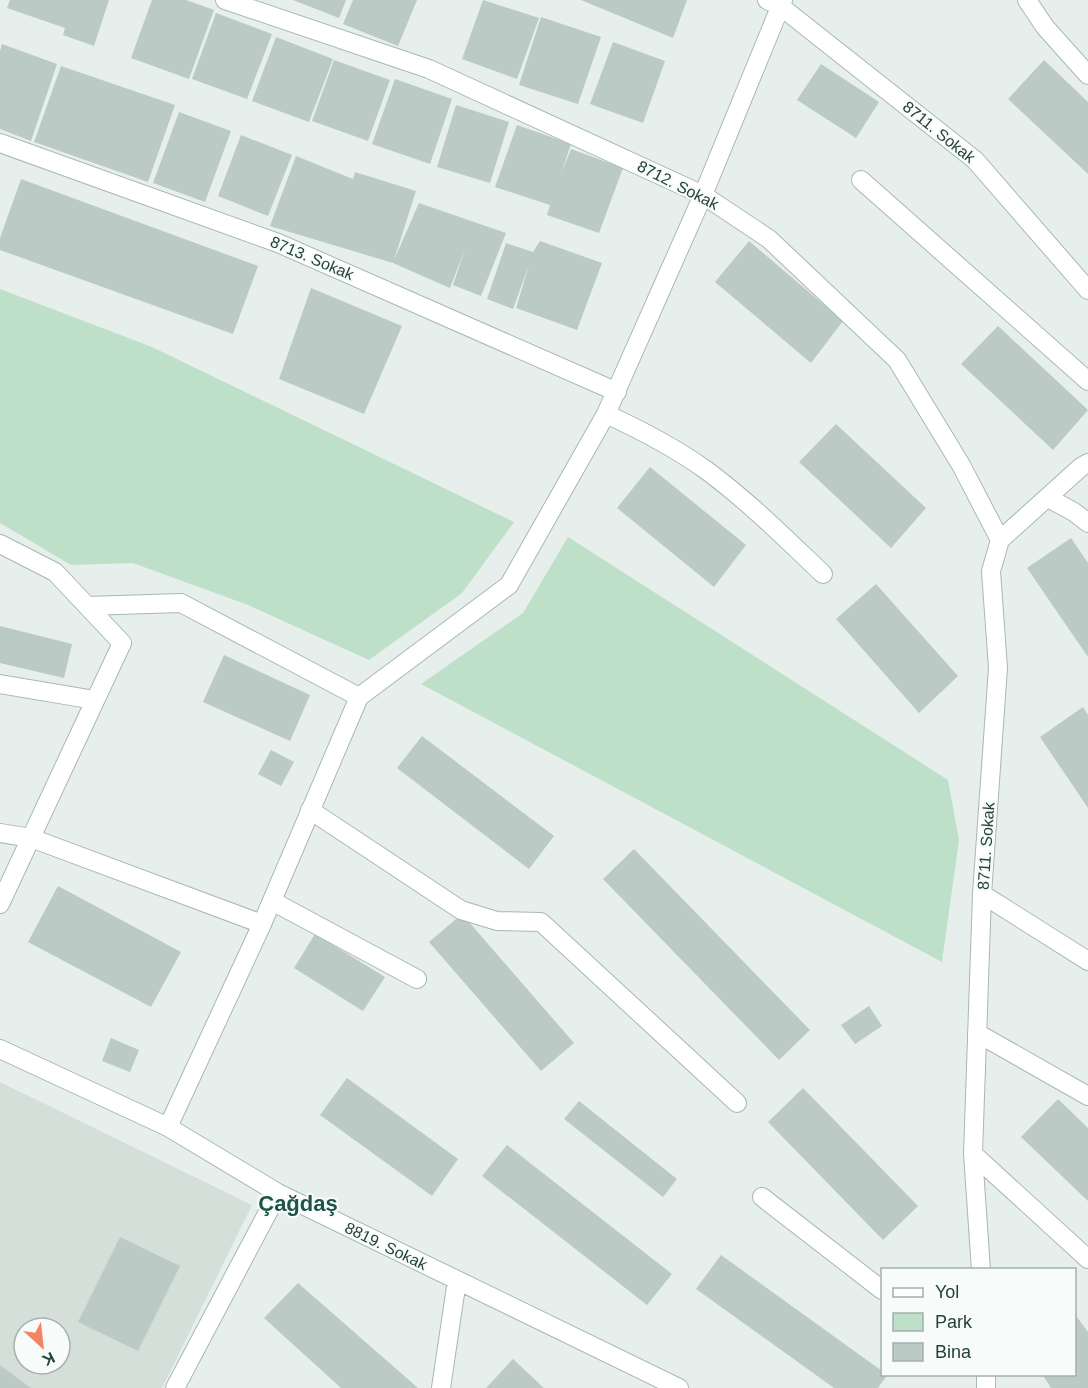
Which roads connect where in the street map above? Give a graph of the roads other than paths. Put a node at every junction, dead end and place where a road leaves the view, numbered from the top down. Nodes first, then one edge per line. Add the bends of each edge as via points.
1 (225, 0) edge
2 (1027, 0) edge
3 (776, 2) edge
4 (1088, 75) edge
5 (0, 143) edge
6 (861, 180) dead end
7 (703, 195) junction
8 (1088, 290) edge
9 (1088, 381) edge
10 (617, 392) junction
11 (606, 414) junction
12 (1088, 463) edge
13 (1048, 498) junction
14 (1088, 523) edge
15 (1000, 540) junction
16 (0, 544) edge
17 (0, 555) edge
18 (21, 555) junction
19 (823, 574) dead end
20 (87, 606) junction
21 (0, 684) edge
22 (358, 697) junction
23 (95, 700) junction
24 (310, 810) junction
25 (0, 833) edge
26 (31, 838) junction
27 (982, 894) junction
28 (272, 901) junction
29 (0, 904) edge
30 (262, 924) junction
31 (1088, 960) edge
32 (417, 979) dead end
33 (977, 1033) junction
34 (0, 1049) edge
35 (1088, 1096) edge
36 (737, 1103) dead end
37 (168, 1127) junction
38 (974, 1154) junction
39 (278, 1193) junction
40 (762, 1197) dead end
41 (1088, 1259) edge
42 (981, 1268) edge
43 (458, 1280) junction
44 (881, 1289) edge
45 (175, 1388) edge
46 (441, 1388) edge
47 (679, 1388) edge

1 - 7 street, 8712. Sokak via 429,69
2 - 4 street via 1045,27
3 - 7 street
3 - 8 street, 8711. Sokak via 975,160
5 - 10 street, 8713. Sokak via 278,243
6 - 9 street
7 - 10 street
7 - 15 street, 8712. Sokak via 769,239 897,360 961,465
10 - 11 street
11 - 19 street via 669,445 706,470 741,497
11 - 22 street via 509,585
12 - 13 street
13 - 14 street
13 - 15 street
15 - 27 street, 8711. Sokak via 991,571 998,668
16 - 18 street
17 - 18 street
18 - 20 street via 55,572
20 - 22 street via 180,603
20 - 23 street via 122,643
21 - 23 street
22 - 24 street
23 - 26 street
24 - 28 street
24 - 36 street via 461,910 497,921 540,922
25 - 26 street
26 - 29 street
26 - 30 street
27 - 31 street
27 - 33 street, 8711. Sokak
28 - 30 street
28 - 32 street
30 - 37 street
33 - 35 street
33 - 38 street, 8711. Sokak
34 - 37 street, 8819. Sokak
37 - 39 street, 8819. Sokak
38 - 41 street
38 - 42 street, 8711. Sokak
39 - 43 street, 8819. Sokak
39 - 45 street
40 - 44 street
43 - 46 street
43 - 47 street, 8819. Sokak

